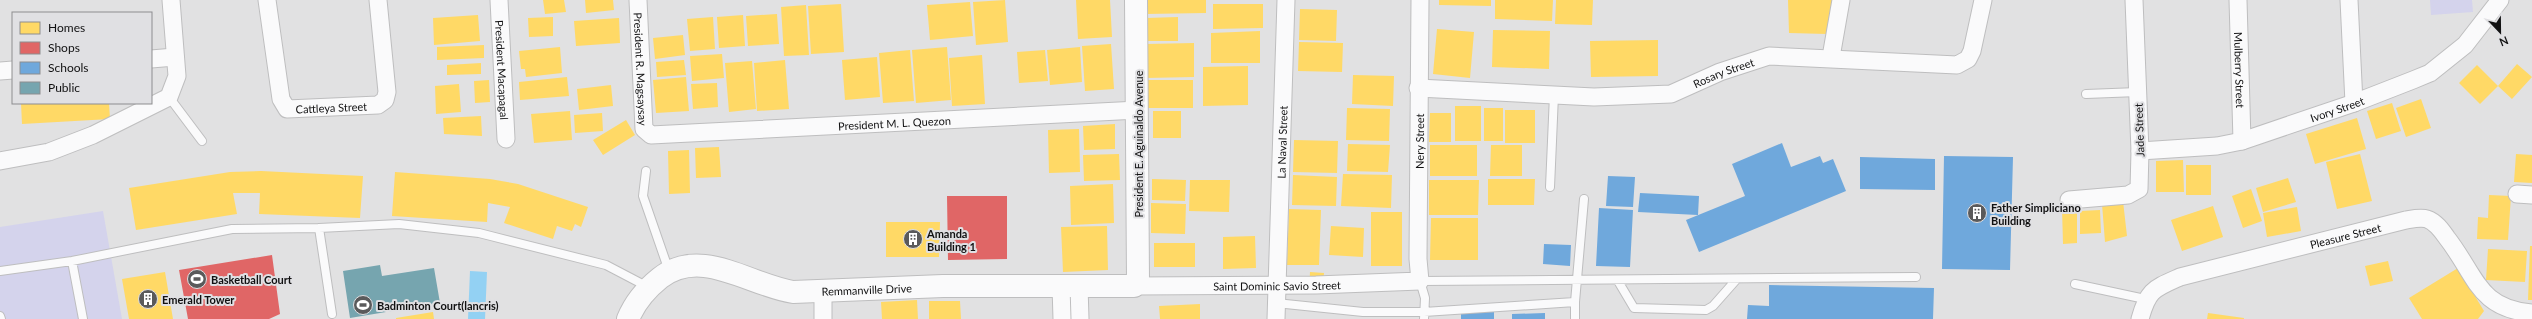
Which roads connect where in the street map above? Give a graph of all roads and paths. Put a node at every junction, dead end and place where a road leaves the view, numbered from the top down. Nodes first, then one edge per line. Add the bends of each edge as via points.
1 (171, 0) edge
2 (267, 0) edge
3 (378, 0) edge
4 (499, 0) edge
5 (638, 0) edge
6 (643, 0) edge
7 (1136, 0) edge
8 (1286, 0) edge
9 (1420, 0) edge
10 (1841, 0) edge
11 (1983, 0) edge
12 (2134, 0) edge
13 (2238, 0) edge
14 (2349, 0) edge
15 (2500, 0) edge
16 (175, 57) junction
17 (1831, 57) junction
18 (152, 59) edge
19 (12, 70) edge
20 (0, 71) edge
21 (1418, 88) junction
22 (2138, 92) junction
23 (2086, 94) dead end
24 (1554, 95) junction
25 (169, 97) junction
26 (2354, 103) junction
27 (1138, 110) junction
28 (651, 135) joint
29 (506, 140) dead end
30 (2242, 141) junction
31 (202, 142) dead end
32 (2140, 151) junction
33 (0, 161) edge
34 (646, 171) dead end
35 (1550, 187) dead end
36 (1584, 198) dead end
37 (2069, 200) dead end
38 (319, 228) junction
39 (72, 261) junction
40 (0, 271) edge
41 (670, 271) junction
42 (1916, 278) dead end
43 (1736, 280) junction
44 (1420, 281) junction
45 (1618, 281) junction
46 (1577, 282) junction
47 (2075, 284) dead end
48 (1277, 285) junction
49 (1070, 286) junction
50 (1134, 286) junction
51 (648, 287) junction
52 (823, 291) junction
53 (2146, 299) junction
54 (1574, 302) junction
55 (1276, 311) edge
56 (2532, 313) edge
57 (332, 314) dead end
58 (1424, 315) edge
59 (0, 316) edge
60 (1, 319) edge
61 (83, 319) edge
62 (628, 319) edge
63 (823, 319) edge
64 (1062, 319) edge
65 (1080, 319) edge
66 (1575, 319) edge
67 (2140, 319) edge

1 - 16 street
2 - 3 street, Cattleya Street via 281,99 287,109 378,105 385,100 387,92
4 - 29 street, President Macapagal
5 - 6 street
5 - 28 street, President R. Magsaysay via 644,129
7 - 27 main road, President E. Aguinaldo Avenue
8 - 48 street, La Naval Street
9 - 21 street, Nery Street
10 - 17 street
11 - 17 street, Rosary Street via 1972,51 1968,59 1957,65
12 - 22 street, Jade Street
13 - 30 street, Mulberry Street
14 - 26 street
15 - 26 street, Ivory Street via 2465,45 2441,65 2413,80
16 - 18 street
16 - 25 street via 177,76
17 - 24 street, Rosary Street via 1769,56 1720,72 1671,94 1594,97
19 - 20 street
21 - 24 street, Rosary Street
21 - 44 street, Nery Street
22 - 23 lane
22 - 32 street, Jade Street
24 - 35 lane
25 - 31 lane
25 - 33 street via 93,135 50,152
26 - 30 street, Ivory Street
27 - 28 street, President M. L. Quezon
27 - 50 main road, President E. Aguinaldo Avenue via 1138,280
30 - 32 street, Ivory Street via 2217,146
32 - 37 street, Jade Street via 2139,189 2134,193
34 - 41 lane via 643,196
36 - 46 lane
38 - 39 lane via 232,229
38 - 51 lane via 399,224 479,233 606,266
38 - 57 lane
39 - 40 lane
39 - 61 lane
41 - 51 main road, Remmanville Drive
41 - 52 main road, Remmanville Drive via 680,266 708,266 772,289 793,292
42 - 43 lane
43 - 45 lane
43 - 45 lane via 1713,306 1706,310 1634,308
44 - 46 lane
44 - 48 street, Saint Dominic Savio Street
44 - 58 lane via 1425,298
45 - 46 lane
46 - 54 lane
47 - 53 lane
48 - 50 street, Saint Dominic Savio Street
48 - 55 street, La Naval Street
49 - 50 main road, Remmanville Drive
49 - 52 main road, Remmanville Drive via 944,286
49 - 64 street
49 - 65 street
51 - 62 main road, Remmanville Drive via 634,305
52 - 63 street
53 - 56 street, Pleasure Street via 2156,288 2180,277 2406,220 2426,219 2439,227 2486,294 2498,306
53 - 67 street
54 - 58 lane
54 - 66 lane
55 - 58 lane
59 - 60 lane

